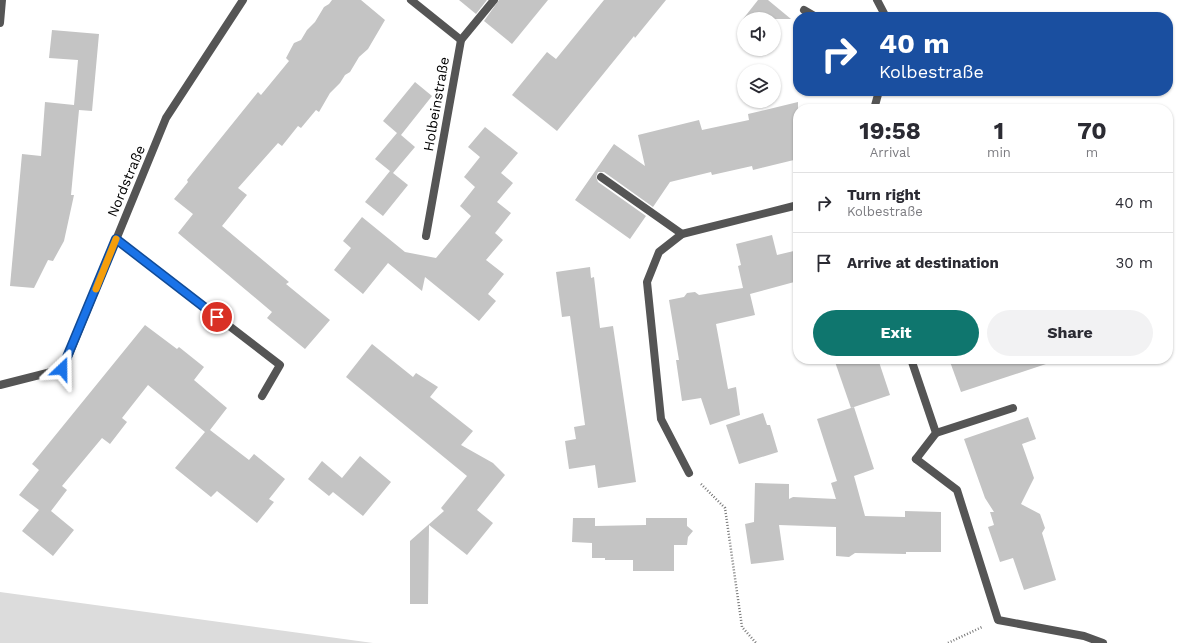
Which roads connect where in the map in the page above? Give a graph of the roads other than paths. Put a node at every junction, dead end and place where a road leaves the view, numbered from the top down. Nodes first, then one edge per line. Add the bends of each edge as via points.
1 (2, 0) edge
2 (243, 0) edge
3 (411, 0) edge
4 (494, 0) edge
5 (877, 0) edge
6 (804, 10) dead end
7 (807, 12) edge
8 (883, 12) edge
9 (0, 23) edge
10 (461, 40) junction
11 (601, 177) dead end
12 (793, 206) edge
13 (682, 234) junction
14 (426, 236) dead end
15 (116, 239) junction
16 (913, 364) edge
17 (0, 385) edge
18 (262, 396) dead end
19 (1013, 408) dead end
20 (936, 433) junction
21 (688, 473) road end
22 (1086, 640) edge
23 (1102, 643) edge

1 - 9 street
2 - 15 street, Nordstraße via 166,118
3 - 10 street, Holbeinstraße
4 - 10 street
5 - 8 street
6 - 7 street
10 - 14 street, Holbeinstraße
11 - 13 street
12 - 13 street
13 - 21 street via 659,252 647,282 661,418
15 - 17 street, Nordstraße via 62,369
15 - 18 street via 280,365
16 - 20 street
19 - 20 street
20 - 22 street via 916,459 957,490 998,620
22 - 23 street

